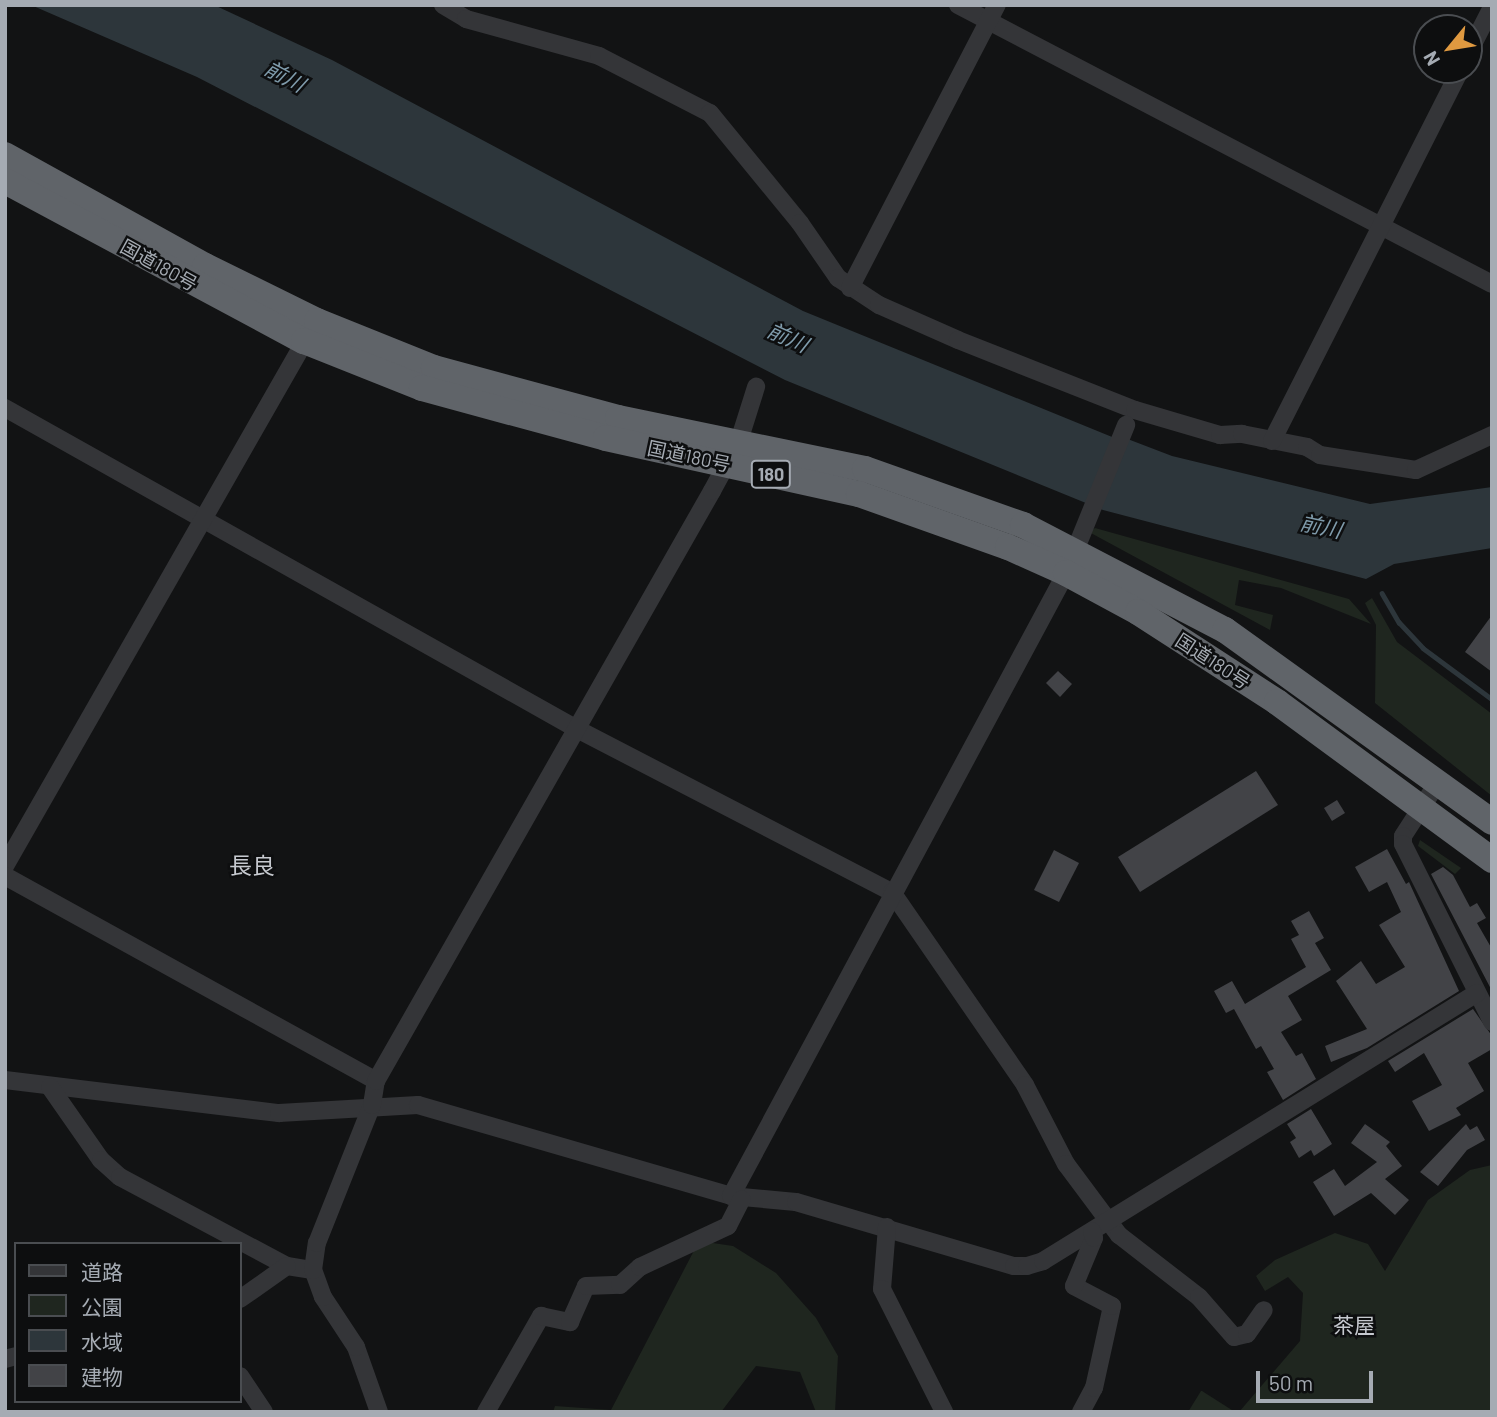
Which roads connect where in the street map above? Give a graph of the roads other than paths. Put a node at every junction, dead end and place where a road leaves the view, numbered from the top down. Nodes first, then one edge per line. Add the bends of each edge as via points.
1 (443, 5) edge
2 (958, 5) edge
3 (1492, 7) edge
4 (993, 13) edge
5 (1483, 25) edge
6 (1453, 84) edge
7 (5, 155) edge
8 (5, 181) edge
9 (1380, 228) junction
10 (1492, 284) edge
11 (850, 288) junction
12 (310, 331) junction
13 (756, 387) dead end
14 (5, 408) edge
15 (1125, 428) dead end
16 (1492, 435) edge
17 (739, 441) junction
18 (1272, 441) junction
19 (724, 464) junction
20 (201, 518) junction
21 (1071, 562) junction
22 (576, 729) junction
23 (1438, 782) junction
24 (1419, 809) junction
25 (1492, 822) edge
26 (1492, 860) edge
27 (5, 866) edge
28 (5, 876) edge
29 (892, 892) junction
30 (1476, 993) junction
31 (1492, 1022) edge
32 (5, 1080) edge
33 (376, 1081) junction
34 (50, 1087) junction
35 (372, 1105) junction
36 (736, 1197) junction
37 (1109, 1220) junction
38 (887, 1227) junction
39 (1092, 1231) junction
40 (242, 1242) edge
41 (242, 1242) edge
42 (287, 1266) junction
43 (313, 1270) junction
44 (242, 1298) edge
45 (1264, 1310) dead end
46 (242, 1379) edge
47 (264, 1412) edge
48 (379, 1412) edge
49 (486, 1412) edge
50 (944, 1412) edge
51 (1081, 1412) edge

1 - 11 street via 466,19 599,56 710,113
2 - 4 street
3 - 5 street
4 - 9 street
4 - 11 street
6 - 9 street
7 - 12 highway, 国道180号 / 180 via 205,266
8 - 12 highway, 国道180号 / 180
9 - 10 street
9 - 18 street
11 - 18 street via 958,340 1135,410 1220,435
12 - 17 highway, 国道180号 / 180 via 618,418
12 - 19 highway, 国道180号 / 180 via 422,388 606,438
12 - 20 street
13 - 17 street
14 - 20 street
15 - 21 street
16 - 18 street via 1416,470 1320,455 1307,447
17 - 19 street
17 - 21 highway, 国道180号 / 180 via 865,468 1023,525
19 - 21 highway, 国道180号 / 180 via 859,494 1009,547
19 - 22 street
20 - 22 street
20 - 27 street
21 - 23 highway, 国道180号 / 180 via 1225,630
21 - 24 highway, 国道180号 / 180 via 1138,612 1277,702
21 - 29 street
22 - 29 street
22 - 33 street
23 - 24 street
23 - 25 highway, 国道180号 / 180
24 - 26 highway, 国道180号 / 180
24 - 30 street via 1403,836 1404,844
28 - 33 street
29 - 36 street
29 - 37 street via 1025,1084 1066,1164
30 - 31 street
30 - 37 street
32 - 34 street
33 - 35 street
34 - 35 street via 279,1113
34 - 40 street via 101,1160 120,1177
35 - 36 street via 430,1108
35 - 43 street via 317,1243
36 - 38 street via 796,1202
36 - 49 street via 729,1226 640,1267 620,1285 586,1286 570,1322 541,1316
37 - 39 street
37 - 45 street via 1131,1246 1199,1297 1234,1336 1247,1334
38 - 39 street via 1014,1266 1043,1261
38 - 50 street via 882,1289
39 - 51 street via 1094,1238 1074,1286 1112,1306 1094,1388
41 - 42 street
42 - 43 street
42 - 44 street
43 - 48 street via 323,1297 356,1347
46 - 47 street

